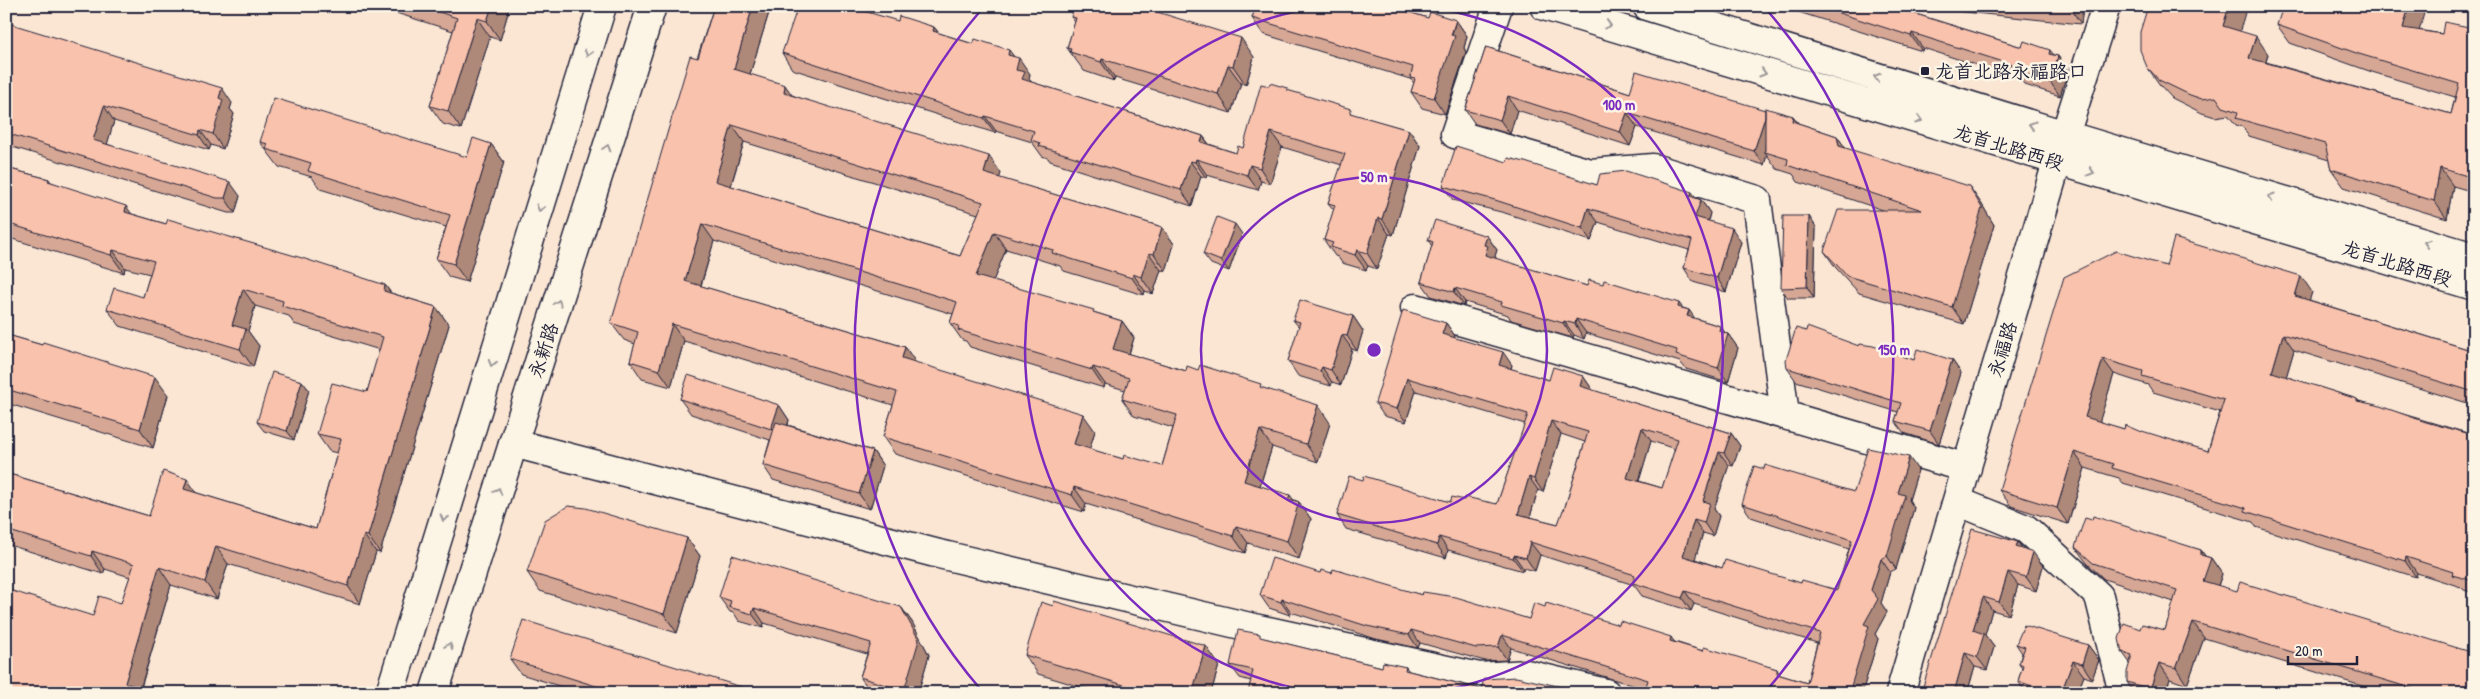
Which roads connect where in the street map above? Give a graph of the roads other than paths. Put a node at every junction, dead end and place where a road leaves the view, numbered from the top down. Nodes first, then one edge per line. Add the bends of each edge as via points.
1 (602, 6) edge
2 (652, 6) edge
3 (1498, 6) edge
4 (1544, 6) edge
5 (1648, 6) edge
6 (2106, 6) edge
7 (2065, 135) junction
8 (2058, 162) junction
9 (2474, 257) edge
10 (2474, 286) edge
11 (1415, 308) dead end
12 (1784, 415) junction
13 (513, 443) junction
14 (1967, 468) junction
15 (1957, 501) junction
16 (390, 693) edge
17 (434, 693) edge
18 (1606, 693) edge
19 (1900, 693) edge
20 (2123, 693) edge

1 -> 16 street
13 -> 2 street, 永新路
3 - 12 street via 1455,134 1590,172 1653,168 1756,200
4 -> 8 street, 龙首北路西段
7 -> 5 street, 龙首北路西段
6 - 7 street, 永福路
7 - 8 street, 永福路
9 -> 7 street, 龙首北路西段
8 -> 10 street, 龙首北路西段
8 - 14 street, 永福路
11 - 12 street
12 - 14 street
17 -> 13 street, 永新路
13 - 18 street via 939,554 1254,628 1479,677 1527,674
14 - 15 street, 永福路
15 - 19 street, 永福路
15 - 20 street via 2026,529 2099,596

